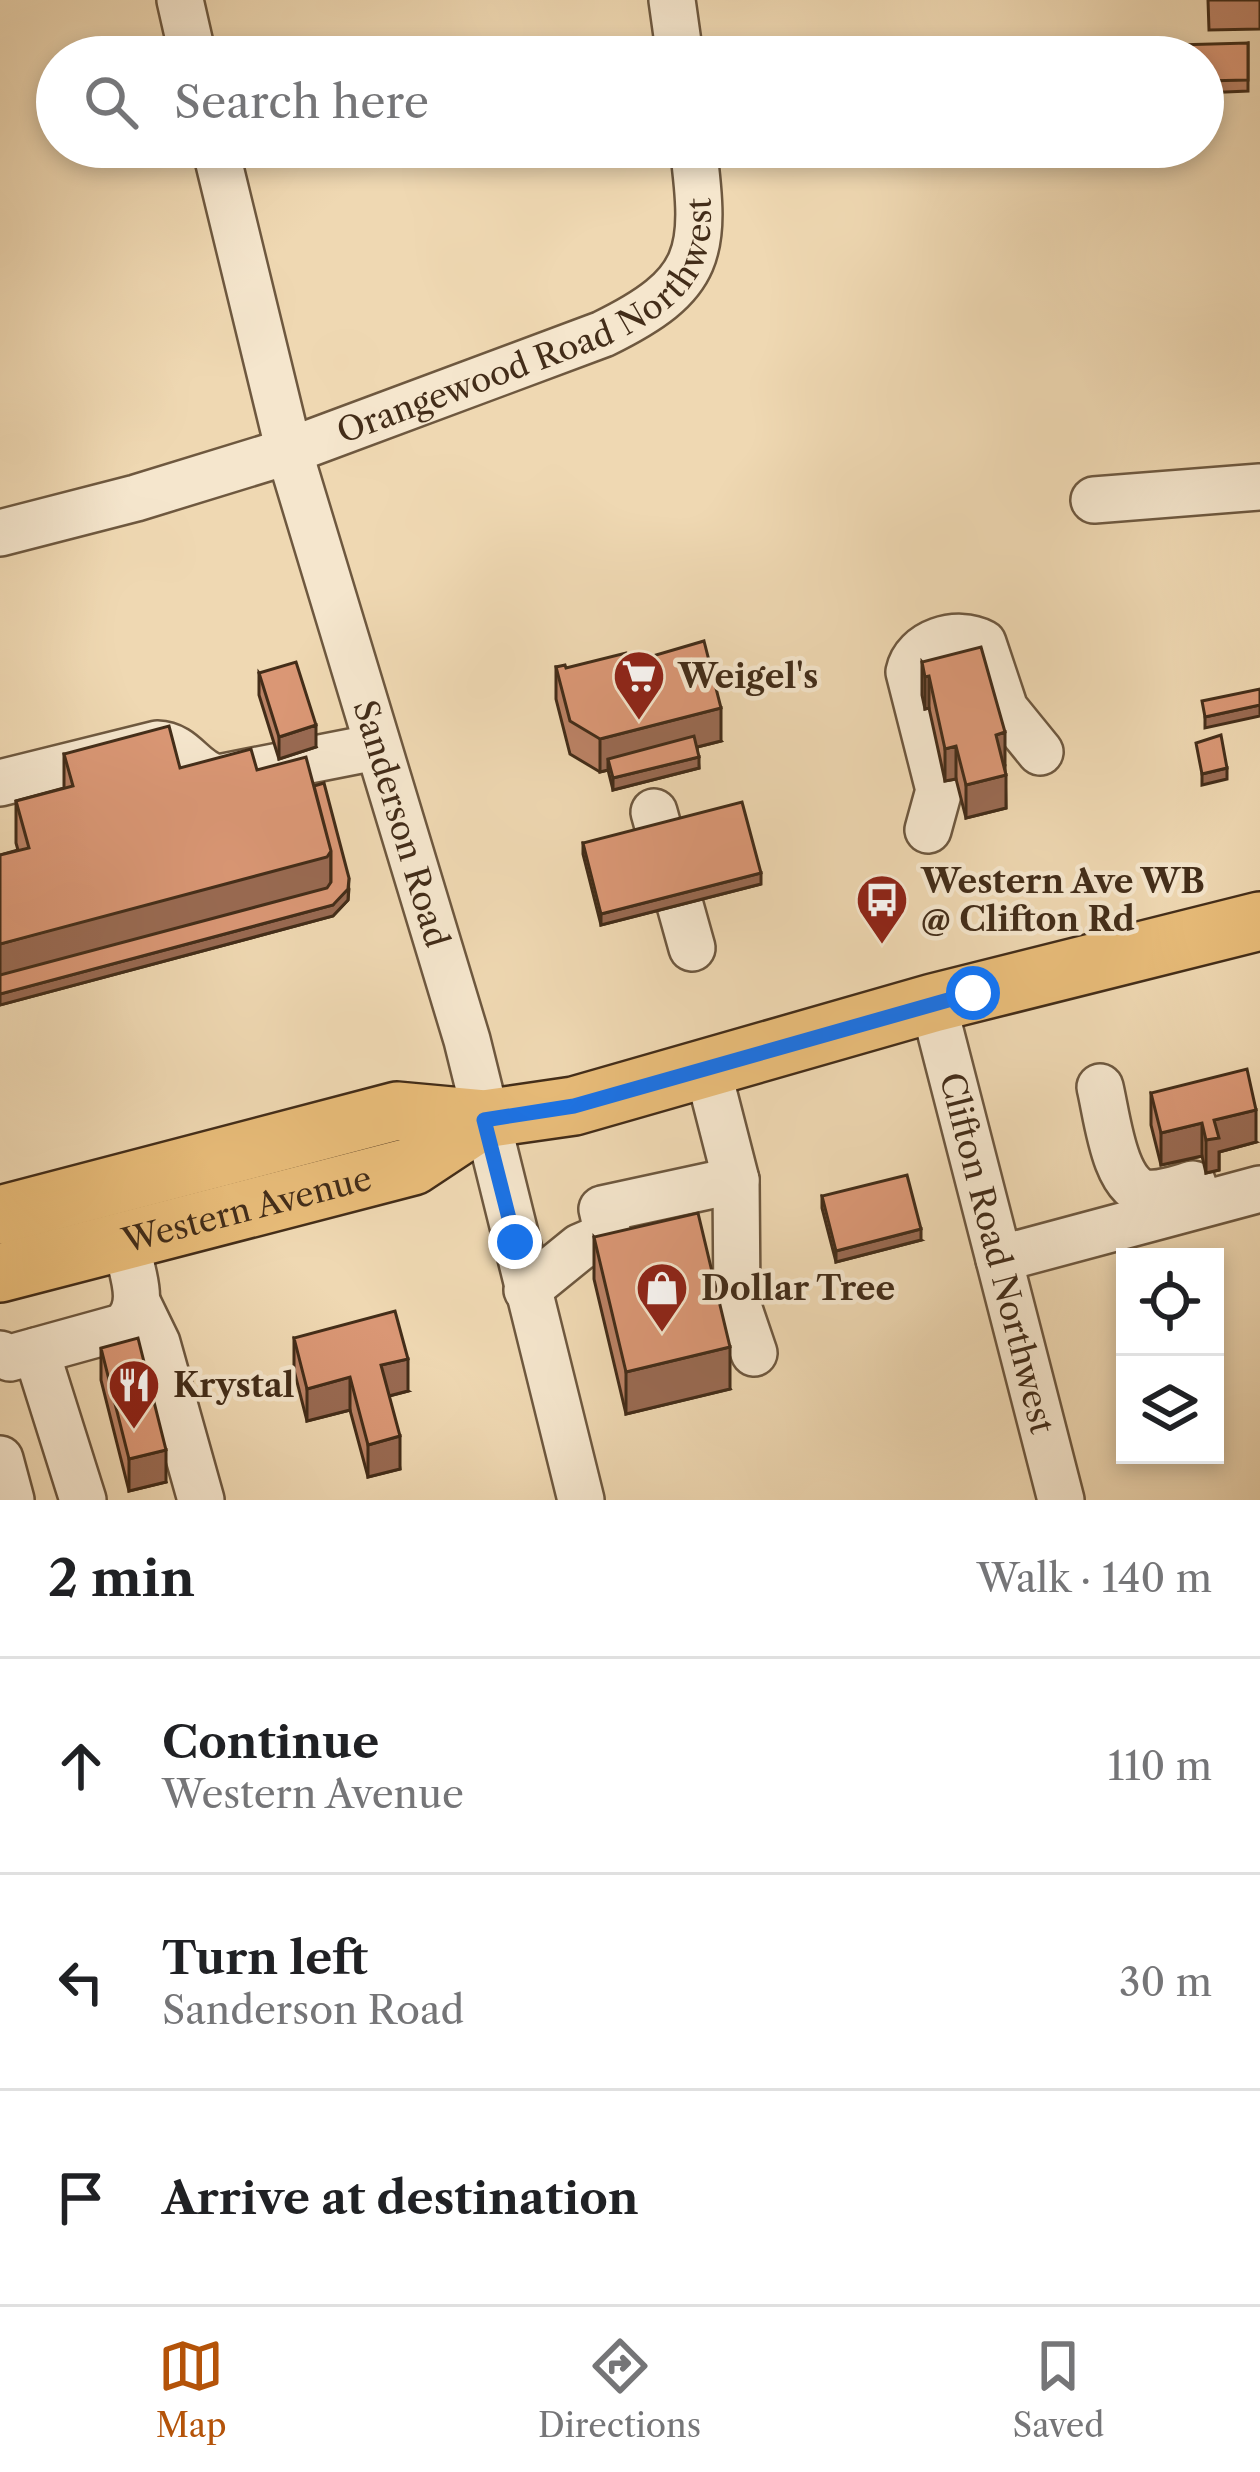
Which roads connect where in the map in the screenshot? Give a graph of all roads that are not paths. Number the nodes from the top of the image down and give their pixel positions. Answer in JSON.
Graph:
{"nodes":[{"id":1,"x":180,"y":0,"type":"edge"},
{"id":2,"x":672,"y":0,"type":"edge"},
{"id":3,"x":189,"y":36,"type":"edge"},
{"id":4,"x":677,"y":36,"type":"edge"},
{"id":5,"x":220,"y":168,"type":"edge"},
{"id":6,"x":695,"y":168,"type":"edge"},
{"id":7,"x":289,"y":451,"type":"junction"},
{"id":8,"x":1260,"y":487,"type":"edge"},
{"id":9,"x":1094,"y":500,"type":"dead end"},
{"id":10,"x":0,"y":532,"type":"edge"},
{"id":11,"x":376,"y":747,"type":"junction"},
{"id":12,"x":1040,"y":752,"type":"dead end"},
{"id":13,"x":0,"y":783,"type":"edge"},
{"id":14,"x":654,"y":812,"type":"dead end"},
{"id":15,"x":928,"y":830,"type":"dead end"},
{"id":16,"x":1260,"y":921,"type":"edge"},
{"id":17,"x":692,"y":948,"type":"dead end"},
{"id":18,"x":934,"y":1003,"type":"junction"},
{"id":19,"x":707,"y":1067,"type":"junction"},
{"id":20,"x":1100,"y":1087,"type":"dead end"},
{"id":21,"x":484,"y":1120,"type":"junction"},
{"id":22,"x":1260,"y":1168,"type":"edge"},
{"id":23,"x":736,"y":1180,"type":"junction"},
{"id":24,"x":1260,"y":1189,"type":"edge"},
{"id":25,"x":2,"y":1215,"type":"edge"},
{"id":26,"x":125,"y":1241,"type":"junction"},
{"id":27,"x":515,"y":1242,"type":"junction"},
{"id":28,"x":580,"y":1247,"type":"junction"},
{"id":29,"x":999,"y":1258,"type":"junction"},
{"id":30,"x":3,"y":1272,"type":"edge"},
{"id":31,"x":527,"y":1290,"type":"junction"},
{"id":32,"x":148,"y":1324,"type":"junction"},
{"id":33,"x":18,"y":1353,"type":"edge"},
{"id":34,"x":754,"y":1353,"type":"dead end"},
{"id":35,"x":0,"y":1459,"type":"edge"},
{"id":36,"x":11,"y":1500,"type":"edge"},
{"id":37,"x":83,"y":1500,"type":"edge"},
{"id":38,"x":181,"y":1500,"type":"edge"},
{"id":39,"x":200,"y":1500,"type":"edge"},
{"id":40,"x":581,"y":1500,"type":"edge"},
{"id":41,"x":1061,"y":1500,"type":"edge"}],
"edges":[{"from":1,"to":3,"type":"street"},
{"from":2,"to":4,"type":"street"},
{"from":5,"to":7,"type":"street","name":"Sanderson Road"},
{"from":6,"to":7,"type":"street","name":"Orangewood Road Northwest"},
{"from":7,"to":10,"type":"street","name":"Orangewood Road Northwest"},
{"from":7,"to":11,"type":"street","name":"Sanderson Road"},
{"from":8,"to":9,"type":"street"},
{"from":11,"to":13,"type":"street"},
{"from":11,"to":21,"type":"street","name":"Sanderson Road"},
{"from":12,"to":15,"type":"street"},
{"from":14,"to":17,"type":"street"},
{"from":16,"to":18,"type":"main road","name":"Western Avenue"},
{"from":18,"to":19,"type":"main road","name":"Western Avenue"},
{"from":18,"to":29,"type":"street","name":"Clifton Road Northwest"},
{"from":19,"to":21,"type":"main road","name":"Western Avenue"},
{"from":19,"to":23,"type":"street"},
{"from":20,"to":22,"type":"street"},
{"from":21,"to":25,"type":"main road","name":"Western Avenue"},
{"from":21,"to":26,"type":"main road","name":"Western Avenue"},
{"from":21,"to":27,"type":"street","name":"Sanderson Road"},
{"from":23,"to":28,"type":"street"},
{"from":23,"to":34,"type":"street"},
{"from":24,"to":29,"type":"street"},
{"from":25,"to":30,"type":"street"},
{"from":26,"to":30,"type":"main road","name":"Western Avenue"},
{"from":26,"to":32,"type":"street"},
{"from":27,"to":28,"type":"street"},
{"from":27,"to":31,"type":"street","name":"Sanderson Road"},
{"from":28,"to":31,"type":"street"},
{"from":29,"to":41,"type":"street","name":"Clifton Road Northwest"},
{"from":31,"to":40,"type":"street","name":"Sanderson Road"},
{"from":32,"to":33,"type":"street"},
{"from":32,"to":38,"type":"street"},
{"from":32,"to":39,"type":"street"},
{"from":33,"to":37,"type":"street"},
{"from":35,"to":36,"type":"street"}]}
